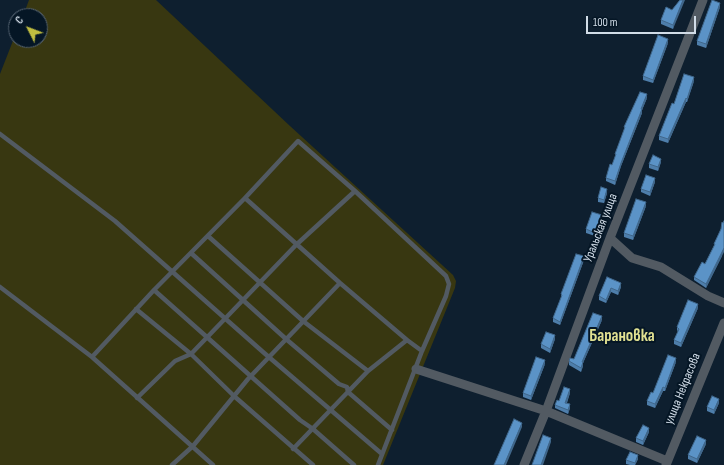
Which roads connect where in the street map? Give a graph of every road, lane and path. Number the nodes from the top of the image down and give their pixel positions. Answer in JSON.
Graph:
{"nodes":[{"id":1,"x":702,"y":0,"type":"edge"},
{"id":2,"x":0,"y":134,"type":"edge"},
{"id":3,"x":355,"y":191,"type":"junction"},
{"id":4,"x":245,"y":198,"type":"junction"},
{"id":5,"x":208,"y":236,"type":"junction"},
{"id":6,"x":610,"y":238,"type":"junction"},
{"id":7,"x":296,"y":245,"type":"junction"},
{"id":8,"x":191,"y":253,"type":"junction"},
{"id":9,"x":173,"y":271,"type":"junction"},
{"id":10,"x":260,"y":283,"type":"junction"},
{"id":11,"x":340,"y":283,"type":"junction"},
{"id":12,"x":0,"y":287,"type":"edge"},
{"id":13,"x":154,"y":290,"type":"junction"},
{"id":14,"x":244,"y":300,"type":"junction"},
{"id":15,"x":724,"y":303,"type":"edge"},
{"id":16,"x":136,"y":309,"type":"junction"},
{"id":17,"x":225,"y":318,"type":"junction"},
{"id":18,"x":303,"y":321,"type":"junction"},
{"id":19,"x":724,"y":323,"type":"edge"},
{"id":20,"x":207,"y":338,"type":"junction"},
{"id":21,"x":286,"y":339,"type":"junction"},
{"id":22,"x":407,"y":340,"type":"junction"},
{"id":23,"x":422,"y":351,"type":"junction"},
{"id":24,"x":191,"y":354,"type":"junction"},
{"id":25,"x":92,"y":356,"type":"junction"},
{"id":26,"x":269,"y":357,"type":"junction"},
{"id":27,"x":416,"y":369,"type":"junction"},
{"id":28,"x":368,"y":371,"type":"junction"},
{"id":29,"x":250,"y":376,"type":"junction"},
{"id":30,"x":348,"y":392,"type":"junction"},
{"id":31,"x":234,"y":396,"type":"junction"},
{"id":32,"x":137,"y":398,"type":"junction"},
{"id":33,"x":331,"y":410,"type":"junction"},
{"id":34,"x":546,"y":411,"type":"junction"},
{"id":35,"x":313,"y":429,"type":"junction"},
{"id":36,"x":392,"y":430,"type":"junction"},
{"id":37,"x":193,"y":446,"type":"junction"},
{"id":38,"x":293,"y":449,"type":"junction"},
{"id":39,"x":382,"y":454,"type":"junction"},
{"id":40,"x":666,"y":463,"type":"edge"},
{"id":41,"x":172,"y":465,"type":"edge"},
{"id":42,"x":213,"y":465,"type":"edge"},
{"id":43,"x":313,"y":465,"type":"edge"},
{"id":44,"x":354,"y":465,"type":"edge"},
{"id":45,"x":378,"y":465,"type":"edge"},
{"id":46,"x":524,"y":465,"type":"edge"}],
"edges":[{"from":1,"to":6,"type":"street","name":"Уральская улица"},
{"from":2,"to":9,"type":"lane"},
{"from":3,"to":4,"type":"lane"},
{"from":3,"to":7,"type":"lane"},
{"from":3,"to":23,"type":"lane"},
{"from":4,"to":5,"type":"lane"},
{"from":4,"to":7,"type":"lane"},
{"from":5,"to":8,"type":"lane"},
{"from":5,"to":10,"type":"lane"},
{"from":6,"to":15,"type":"street"},
{"from":6,"to":34,"type":"street","name":"Уральская улица"},
{"from":7,"to":10,"type":"lane"},
{"from":7,"to":11,"type":"lane"},
{"from":8,"to":9,"type":"lane"},
{"from":8,"to":14,"type":"lane"},
{"from":9,"to":13,"type":"lane"},
{"from":9,"to":17,"type":"lane"},
{"from":10,"to":14,"type":"lane"},
{"from":10,"to":18,"type":"lane"},
{"from":11,"to":18,"type":"lane"},
{"from":11,"to":22,"type":"lane"},
{"from":12,"to":25,"type":"lane"},
{"from":13,"to":16,"type":"lane"},
{"from":13,"to":20,"type":"lane"},
{"from":14,"to":17,"type":"lane"},
{"from":14,"to":21,"type":"lane"},
{"from":16,"to":24,"type":"lane"},
{"from":16,"to":25,"type":"lane"},
{"from":17,"to":20,"type":"lane"},
{"from":17,"to":26,"type":"lane"},
{"from":18,"to":21,"type":"lane"},
{"from":18,"to":28,"type":"lane"},
{"from":19,"to":40,"type":"street","name":"улица Некрасова"},
{"from":20,"to":24,"type":"lane"},
{"from":20,"to":29,"type":"lane"},
{"from":21,"to":26,"type":"lane"},
{"from":21,"to":30,"type":"lane"},
{"from":22,"to":23,"type":"lane"},
{"from":22,"to":28,"type":"lane"},
{"from":23,"to":27,"type":"lane"},
{"from":24,"to":31,"type":"lane"},
{"from":24,"to":32,"type":"lane"},
{"from":25,"to":32,"type":"lane"},
{"from":26,"to":29,"type":"lane"},
{"from":26,"to":33,"type":"lane"},
{"from":27,"to":34,"type":"street"},
{"from":27,"to":36,"type":"lane"},
{"from":28,"to":30,"type":"lane"},
{"from":29,"to":31,"type":"lane"},
{"from":29,"to":35,"type":"lane"},
{"from":30,"to":33,"type":"lane"},
{"from":30,"to":36,"type":"lane"},
{"from":31,"to":37,"type":"lane"},
{"from":31,"to":38,"type":"lane"},
{"from":32,"to":37,"type":"lane"},
{"from":33,"to":35,"type":"lane"},
{"from":33,"to":39,"type":"lane"},
{"from":34,"to":40,"type":"street"},
{"from":34,"to":46,"type":"street","name":"Уральская улица"},
{"from":35,"to":38,"type":"lane"},
{"from":35,"to":44,"type":"lane"},
{"from":36,"to":39,"type":"lane"},
{"from":37,"to":41,"type":"lane"},
{"from":37,"to":42,"type":"lane"},
{"from":38,"to":43,"type":"lane"},
{"from":39,"to":45,"type":"lane"}]}
